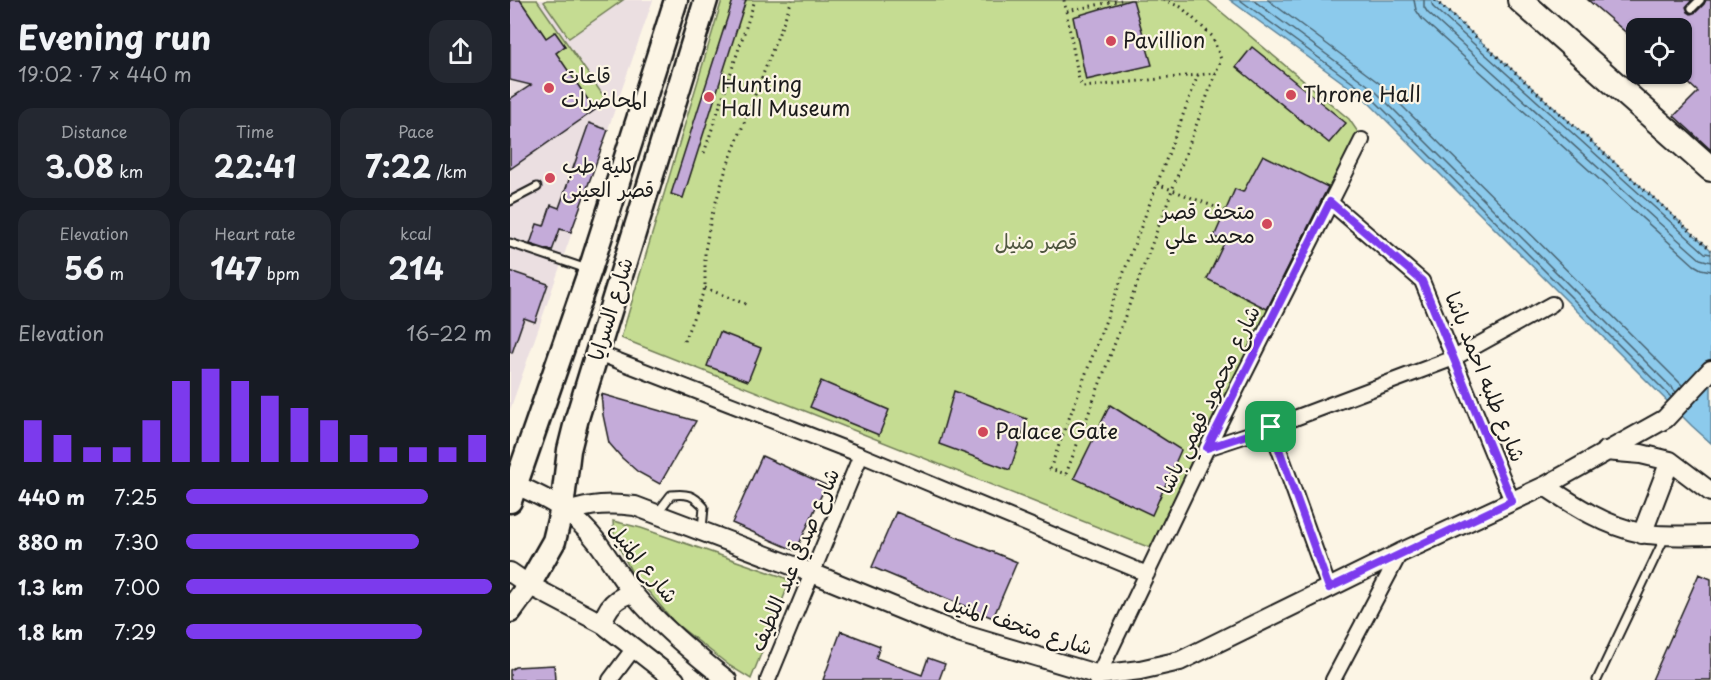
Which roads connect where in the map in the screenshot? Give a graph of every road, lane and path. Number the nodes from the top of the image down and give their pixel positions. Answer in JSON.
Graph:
{"nodes":[{"id":1,"x":676,"y":0,"type":"edge"},
{"id":2,"x":706,"y":0,"type":"edge"},
{"id":3,"x":754,"y":0,"type":"edge"},
{"id":4,"x":792,"y":0,"type":"edge"},
{"id":5,"x":1064,"y":0,"type":"edge"},
{"id":6,"x":1120,"y":0,"type":"edge"},
{"id":7,"x":1163,"y":0,"type":"edge"},
{"id":8,"x":1435,"y":0,"type":"edge"},
{"id":9,"x":1520,"y":0,"type":"edge"},
{"id":10,"x":1700,"y":0,"type":"edge"},
{"id":11,"x":1692,"y":8,"type":"dead end"},
{"id":12,"x":1066,"y":11,"type":"junction"},
{"id":13,"x":1216,"y":74,"type":"junction"},
{"id":14,"x":1198,"y":75,"type":"junction"},
{"id":15,"x":1362,"y":140,"type":"dead end"},
{"id":16,"x":704,"y":153,"type":"dead end"},
{"id":17,"x":1711,"y":169,"type":"edge"},
{"id":18,"x":1157,"y":184,"type":"junction"},
{"id":19,"x":537,"y":187,"type":"dead end"},
{"id":20,"x":1173,"y":190,"type":"junction"},
{"id":21,"x":510,"y":201,"type":"edge"},
{"id":22,"x":1330,"y":202,"type":"junction"},
{"id":23,"x":1225,"y":212,"type":"dead end"},
{"id":24,"x":510,"y":243,"type":"edge"},
{"id":25,"x":1711,"y":250,"type":"edge"},
{"id":26,"x":590,"y":270,"type":"junction"},
{"id":27,"x":705,"y":288,"type":"junction"},
{"id":28,"x":1552,"y":304,"type":"dead end"},
{"id":29,"x":748,"y":305,"type":"dead end"},
{"id":30,"x":684,"y":341,"type":"dead end"},
{"id":31,"x":598,"y":352,"type":"junction"},
{"id":32,"x":1454,"y":358,"type":"junction"},
{"id":33,"x":1711,"y":370,"type":"edge"},
{"id":34,"x":1271,"y":427,"type":"junction"},
{"id":35,"x":1207,"y":448,"type":"junction"},
{"id":36,"x":1605,"y":451,"type":"junction"},
{"id":37,"x":861,"y":455,"type":"junction"},
{"id":38,"x":1670,"y":461,"type":"junction"},
{"id":39,"x":1545,"y":486,"type":"junction"},
{"id":40,"x":1711,"y":492,"type":"edge"},
{"id":41,"x":513,"y":493,"type":"edge"},
{"id":42,"x":1512,"y":501,"type":"junction"},
{"id":43,"x":565,"y":510,"type":"junction"},
{"id":44,"x":656,"y":514,"type":"junction"},
{"id":45,"x":702,"y":531,"type":"junction"},
{"id":46,"x":1642,"y":534,"type":"junction"},
{"id":47,"x":1666,"y":534,"type":"junction"},
{"id":48,"x":1711,"y":535,"type":"edge"},
{"id":49,"x":1400,"y":554,"type":"junction"},
{"id":50,"x":510,"y":572,"type":"edge"},
{"id":51,"x":812,"y":573,"type":"junction"},
{"id":52,"x":1147,"y":574,"type":"junction"},
{"id":53,"x":529,"y":585,"type":"junction"},
{"id":54,"x":1329,"y":588,"type":"junction"},
{"id":55,"x":633,"y":592,"type":"junction"},
{"id":56,"x":510,"y":611,"type":"edge"},
{"id":57,"x":603,"y":624,"type":"junction"},
{"id":58,"x":634,"y":648,"type":"junction"},
{"id":59,"x":1099,"y":678,"type":"edge"},
{"id":60,"x":610,"y":680,"type":"edge"},
{"id":61,"x":675,"y":680,"type":"edge"},
{"id":62,"x":727,"y":680,"type":"edge"},
{"id":63,"x":768,"y":680,"type":"edge"},
{"id":64,"x":1333,"y":680,"type":"edge"},
{"id":65,"x":1596,"y":680,"type":"edge"}],
"edges":[{"from":1,"to":26,"type":"main road","name":"شارع السرايا"},
{"from":2,"to":31,"type":"main road","name":"شارع السرايا"},
{"from":3,"to":16,"type":"path"},
{"from":4,"to":27,"type":"path"},
{"from":5,"to":12,"type":"path"},
{"from":6,"to":12,"type":"path"},
{"from":7,"to":13,"type":"path"},
{"from":8,"to":25,"type":"path"},
{"from":9,"to":17,"type":"highway"},
{"from":10,"to":11,"type":"lane"},
{"from":12,"to":14,"type":"path"},
{"from":13,"to":14,"type":"path"},
{"from":13,"to":20,"type":"path"},
{"from":14,"to":18,"type":"path"},
{"from":15,"to":22,"type":"street","name":"شارع محمود فهمي باشا"},
{"from":18,"to":20,"type":"path"},
{"from":18,"to":20,"type":"path"},
{"from":19,"to":21,"type":"lane"},
{"from":20,"to":23,"type":"path"},
{"from":22,"to":32,"type":"street","name":"شارع طلبه احمد باشا"},
{"from":22,"to":35,"type":"street","name":"شارع محمود فهمي باشا"},
{"from":24,"to":26,"type":"lane"},
{"from":26,"to":41,"type":"main road","name":"شارع السرايا"},
{"from":27,"to":29,"type":"path"},
{"from":27,"to":30,"type":"path"},
{"from":28,"to":32,"type":"street"},
{"from":31,"to":37,"type":"street"},
{"from":31,"to":43,"type":"main road","name":"شارع السرايا"},
{"from":32,"to":34,"type":"street"},
{"from":32,"to":42,"type":"street","name":"شارع طلبه احمد باشا"},
{"from":33,"to":36,"type":"street","name":"شارع متحف المنيل"},
{"from":34,"to":35,"type":"street"},
{"from":34,"to":54,"type":"street"},
{"from":35,"to":52,"type":"street","name":"شارع محمود فهمي باشا"},
{"from":36,"to":38,"type":"street"},
{"from":36,"to":39,"type":"street","name":"شارع متحف المنيل"},
{"from":37,"to":51,"type":"street","name":"شارع صدقي عبد اللطيف"},
{"from":37,"to":52,"type":"street"},
{"from":38,"to":40,"type":"street"},
{"from":38,"to":46,"type":"street"},
{"from":39,"to":42,"type":"street","name":"شارع متحف المنيل"},
{"from":39,"to":46,"type":"street"},
{"from":41,"to":43,"type":"street","name":"شارع المنيل"},
{"from":42,"to":49,"type":"street","name":"شارع متحف المنيل"},
{"from":43,"to":44,"type":"street","name":"شارع متحف المنيل"},
{"from":43,"to":53,"type":"main road","name":"شارع السرايا"},
{"from":43,"to":55,"type":"street","name":"شارع المنيل"},
{"from":44,"to":45,"type":"street","name":"شارع متحف المنيل"},
{"from":44,"to":45,"type":"lane"},
{"from":45,"to":51,"type":"street","name":"شارع متحف المنيل"},
{"from":46,"to":47,"type":"street"},
{"from":47,"to":48,"type":"street"},
{"from":47,"to":65,"type":"lane"},
{"from":49,"to":54,"type":"street","name":"شارع متحف المنيل"},
{"from":49,"to":64,"type":"street"},
{"from":50,"to":53,"type":"street"},
{"from":51,"to":59,"type":"street","name":"شارع متحف المنيل"},
{"from":51,"to":63,"type":"street","name":"شارع صدقي عبد اللطيف"},
{"from":52,"to":59,"type":"street","name":"شارع محمود فهمي باشا"},
{"from":53,"to":56,"type":"main road","name":"شارع السرايا"},
{"from":53,"to":57,"type":"street"},
{"from":54,"to":59,"type":"street","name":"شارع متحف المنيل"},
{"from":55,"to":57,"type":"street"},
{"from":55,"to":62,"type":"street","name":"شارع المنيل"},
{"from":57,"to":58,"type":"street"},
{"from":58,"to":60,"type":"street"},
{"from":58,"to":61,"type":"street"}]}
